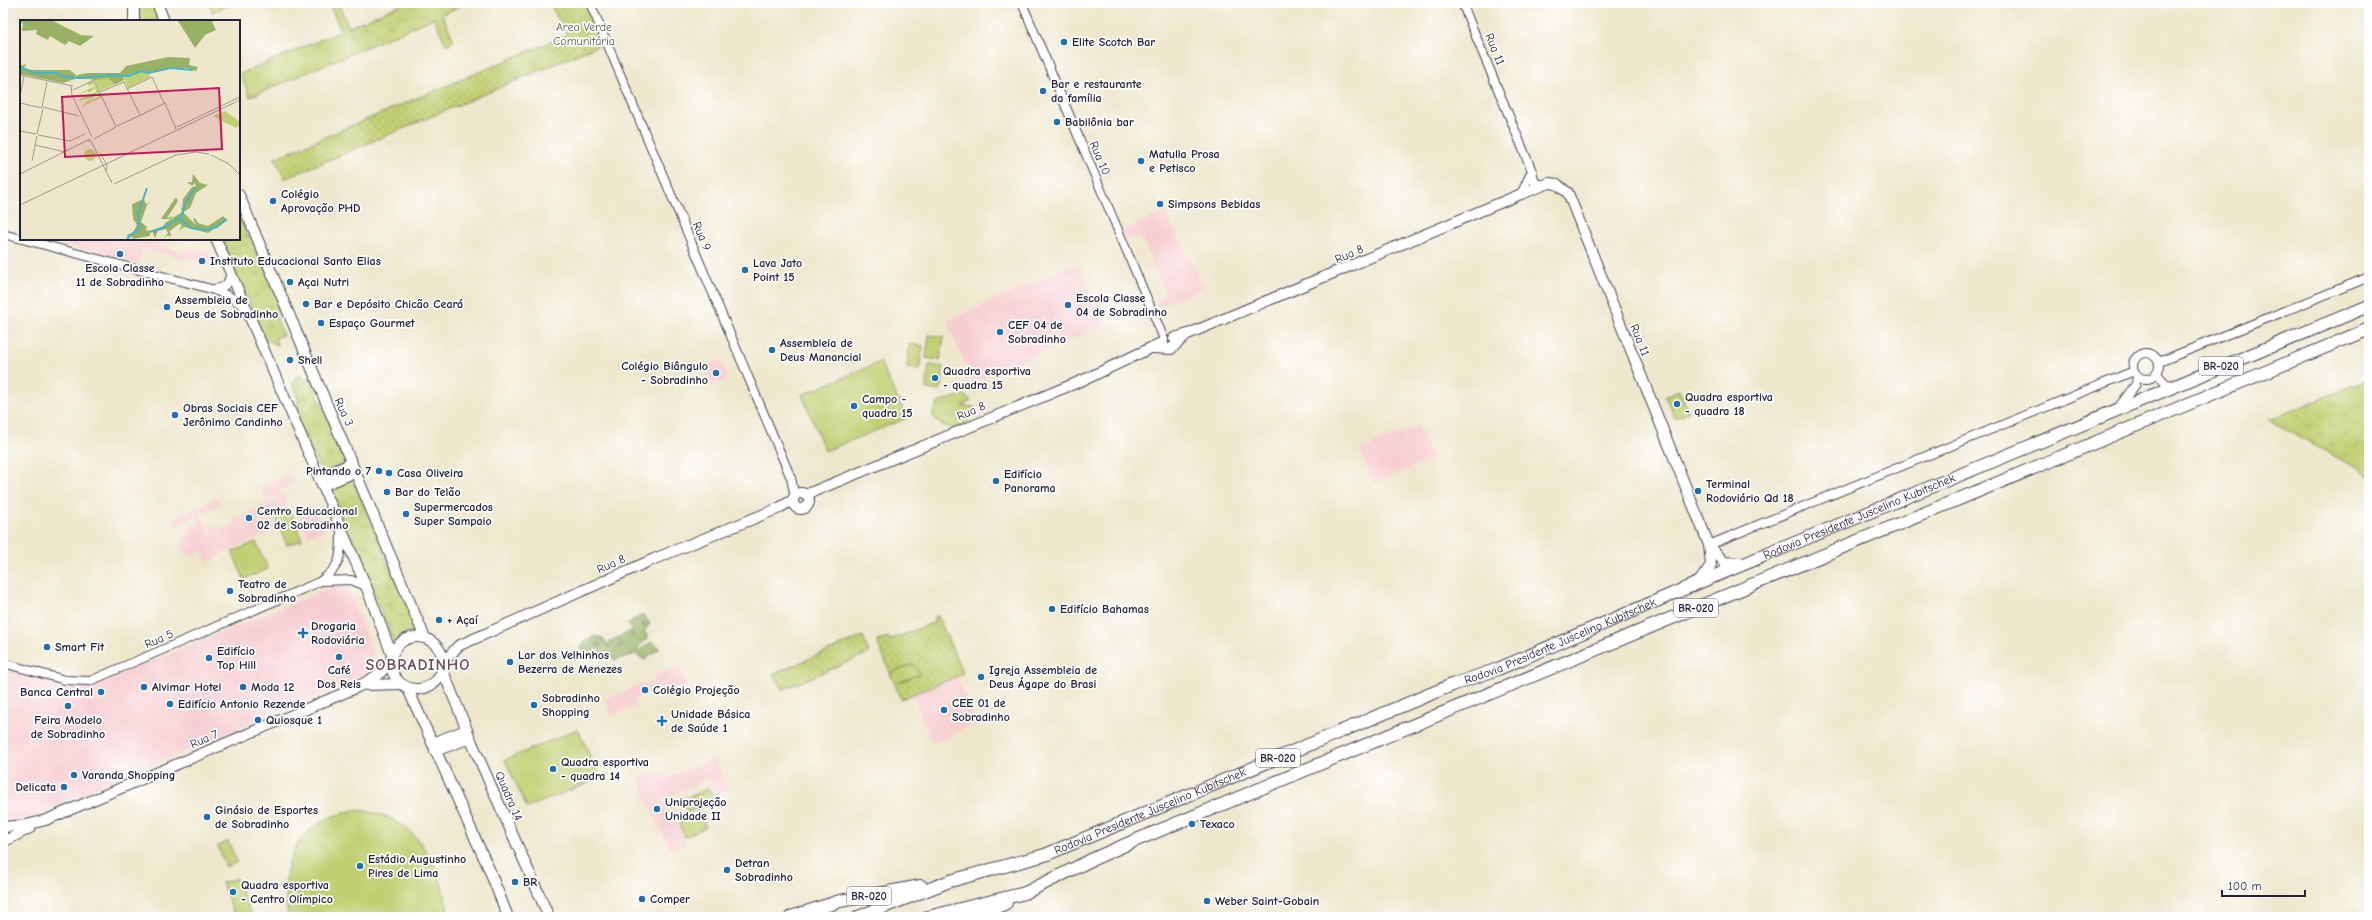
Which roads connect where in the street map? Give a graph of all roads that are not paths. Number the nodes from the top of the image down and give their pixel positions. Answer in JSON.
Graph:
{"nodes":[{"id":1,"x":134,"y":3,"type":"edge"},
{"id":2,"x":157,"y":3,"type":"edge"},
{"id":3,"x":590,"y":3,"type":"edge"},
{"id":4,"x":1022,"y":3,"type":"edge"},
{"id":5,"x":1462,"y":3,"type":"edge"},
{"id":6,"x":134,"y":20,"type":"edge"},
{"id":7,"x":164,"y":20,"type":"edge"},
{"id":8,"x":1532,"y":171,"type":"junction"},
{"id":9,"x":1544,"y":185,"type":"junction"},
{"id":10,"x":1521,"y":194,"type":"junction"},
{"id":11,"x":240,"y":199,"type":"edge"},
{"id":12,"x":3,"y":234,"type":"edge"},
{"id":13,"x":20,"y":238,"type":"edge"},
{"id":14,"x":26,"y":240,"type":"edge"},
{"id":15,"x":216,"y":240,"type":"edge"},
{"id":16,"x":231,"y":272,"type":"junction"},
{"id":17,"x":2369,"y":277,"type":"edge"},
{"id":18,"x":211,"y":289,"type":"junction"},
{"id":19,"x":2369,"y":306,"type":"edge"},
{"id":20,"x":246,"y":308,"type":"junction"},
{"id":21,"x":2369,"y":329,"type":"edge"},
{"id":22,"x":1169,"y":341,"type":"junction"},
{"id":23,"x":2159,"y":362,"type":"junction"},
{"id":24,"x":2135,"y":373,"type":"junction"},
{"id":25,"x":2156,"y":374,"type":"junction"},
{"id":26,"x":2175,"y":385,"type":"junction"},
{"id":27,"x":2116,"y":409,"type":"junction"},
{"id":28,"x":354,"y":467,"type":"junction"},
{"id":29,"x":321,"y":482,"type":"junction"},
{"id":30,"x":800,"y":499,"type":"junction"},
{"id":31,"x":342,"y":533,"type":"junction"},
{"id":32,"x":1709,"y":545,"type":"junction"},
{"id":33,"x":1747,"y":563,"type":"junction"},
{"id":34,"x":319,"y":582,"type":"junction"},
{"id":35,"x":1698,"y":583,"type":"junction"},
{"id":36,"x":366,"y":586,"type":"junction"},
{"id":37,"x":430,"y":641,"type":"junction"},
{"id":38,"x":458,"y":646,"type":"junction"},
{"id":39,"x":391,"y":659,"type":"junction"},
{"id":40,"x":3,"y":663,"type":"edge"},
{"id":41,"x":443,"y":666,"type":"junction"},
{"id":42,"x":1498,"y":668,"type":"junction"},
{"id":43,"x":1452,"y":685,"type":"junction"},
{"id":44,"x":404,"y":686,"type":"junction"},
{"id":45,"x":358,"y":687,"type":"junction"},
{"id":46,"x":1495,"y":691,"type":"junction"},
{"id":47,"x":1459,"y":706,"type":"junction"},
{"id":48,"x":468,"y":734,"type":"junction"},
{"id":49,"x":434,"y":747,"type":"junction"},
{"id":50,"x":46,"y":820,"type":"junction"},
{"id":51,"x":3,"y":827,"type":"edge"},
{"id":52,"x":3,"y":841,"type":"edge"},
{"id":53,"x":950,"y":880,"type":"junction"},
{"id":54,"x":1025,"y":894,"type":"junction"},
{"id":55,"x":508,"y":917,"type":"edge"},
{"id":56,"x":549,"y":917,"type":"edge"},
{"id":57,"x":791,"y":917,"type":"edge"},
{"id":58,"x":858,"y":917,"type":"edge"},
{"id":59,"x":928,"y":917,"type":"edge"},
{"id":60,"x":979,"y":917,"type":"edge"}],
"edges":[{"from":1,"to":6,"type":"main road"},
{"from":2,"to":7,"type":"main road"},
{"from":3,"to":30,"type":"street","name":"Rua 9"},
{"from":4,"to":22,"type":"street","name":"Rua 10"},
{"from":5,"to":8,"type":"street","name":"Rua 11"},
{"from":8,"to":9,"type":"street","name":"Rua 11"},
{"from":8,"to":10,"type":"street"},
{"from":9,"to":10,"type":"main road"},
{"from":9,"to":32,"type":"main road","name":"Rua 11"},
{"from":10,"to":22,"type":"main road","name":"Rua 8"},
{"from":11,"to":28,"type":"main road","name":"Rua 3"},
{"from":12,"to":13,"type":"street"},
{"from":14,"to":18,"type":"street"},
{"from":15,"to":16,"type":"main road"},
{"from":16,"to":18,"type":"street"},
{"from":16,"to":20,"type":"main road"},
{"from":17,"to":23,"type":"street"},
{"from":18,"to":20,"type":"street"},
{"from":19,"to":26,"type":"highway","name":"Rodovia Presidente Juscelino Kubitschek","number":"BR-020"},
{"from":20,"to":29,"type":"main road"},
{"from":21,"to":46,"type":"highway","name":"Rodovia Presidente Juscelino Kubitschek","number":"BR-020"},
{"from":22,"to":30,"type":"main road","name":"Rua 8"},
{"from":23,"to":24,"type":"street"},
{"from":23,"to":25,"type":"street"},
{"from":24,"to":25,"type":"street"},
{"from":24,"to":27,"type":"street"},
{"from":24,"to":32,"type":"street"},
{"from":25,"to":26,"type":"street"},
{"from":26,"to":27,"type":"highway","name":"Rodovia Presidente Juscelino Kubitschek","number":"BR-020"},
{"from":27,"to":33,"type":"highway","name":"Rodovia Presidente Juscelino Kubitschek","number":"BR-020"},
{"from":28,"to":29,"type":"main road"},
{"from":28,"to":37,"type":"main road","name":"Rua 3"},
{"from":29,"to":31,"type":"main road"},
{"from":30,"to":38,"type":"main road","name":"Rua 8"},
{"from":31,"to":34,"type":"street"},
{"from":31,"to":36,"type":"main road"},
{"from":32,"to":33,"type":"main road","name":"Rua 11"},
{"from":32,"to":35,"type":"main road","name":"Rua 11"},
{"from":33,"to":35,"type":"highway","name":"Rodovia Presidente Juscelino Kubitschek","number":"BR-020"},
{"from":34,"to":36,"type":"street"},
{"from":34,"to":40,"type":"street","name":"Rua 5"},
{"from":35,"to":42,"type":"highway","name":"Rodovia Presidente Juscelino Kubitschek","number":"BR-020"},
{"from":36,"to":39,"type":"main road"},
{"from":37,"to":38,"type":"main road"},
{"from":37,"to":39,"type":"main road"},
{"from":37,"to":41,"type":"main road"},
{"from":38,"to":41,"type":"main road","name":"Rua 8"},
{"from":39,"to":44,"type":"main road"},
{"from":39,"to":45,"type":"main road","name":"Rua 7"},
{"from":41,"to":44,"type":"main road"},
{"from":41,"to":48,"type":"main road","name":"Quadra 14"},
{"from":42,"to":43,"type":"highway","name":"Rodovia Presidente Juscelino Kubitschek","number":"BR-020"},
{"from":42,"to":46,"type":"highway"},
{"from":43,"to":47,"type":"highway"},
{"from":43,"to":53,"type":"highway","name":"Rodovia Presidente Juscelino Kubitschek","number":"BR-020"},
{"from":44,"to":45,"type":"main road"},
{"from":44,"to":49,"type":"main road"},
{"from":45,"to":50,"type":"main road","name":"Rua 7"},
{"from":46,"to":47,"type":"highway","name":"Rodovia Presidente Juscelino Kubitschek","number":"BR-020"},
{"from":47,"to":54,"type":"highway","name":"Rodovia Presidente Juscelino Kubitschek","number":"BR-020"},
{"from":48,"to":49,"type":"main road"},
{"from":48,"to":56,"type":"main road","name":"Quadra 14"},
{"from":49,"to":55,"type":"main road"},
{"from":50,"to":51,"type":"main road","name":"Rua 7"},
{"from":50,"to":52,"type":"main road","name":"Rua 7"},
{"from":51,"to":52,"type":"street"},
{"from":53,"to":57,"type":"highway","number":"BR-020"},
{"from":53,"to":58,"type":"highway","name":"Rodovia Presidente Juscelino Kubitschek","number":"BR-020"},
{"from":54,"to":59,"type":"highway","name":"Rodovia Presidente Juscelino Kubitschek","number":"BR-020"},
{"from":54,"to":60,"type":"highway","number":"BR-020"}]}
